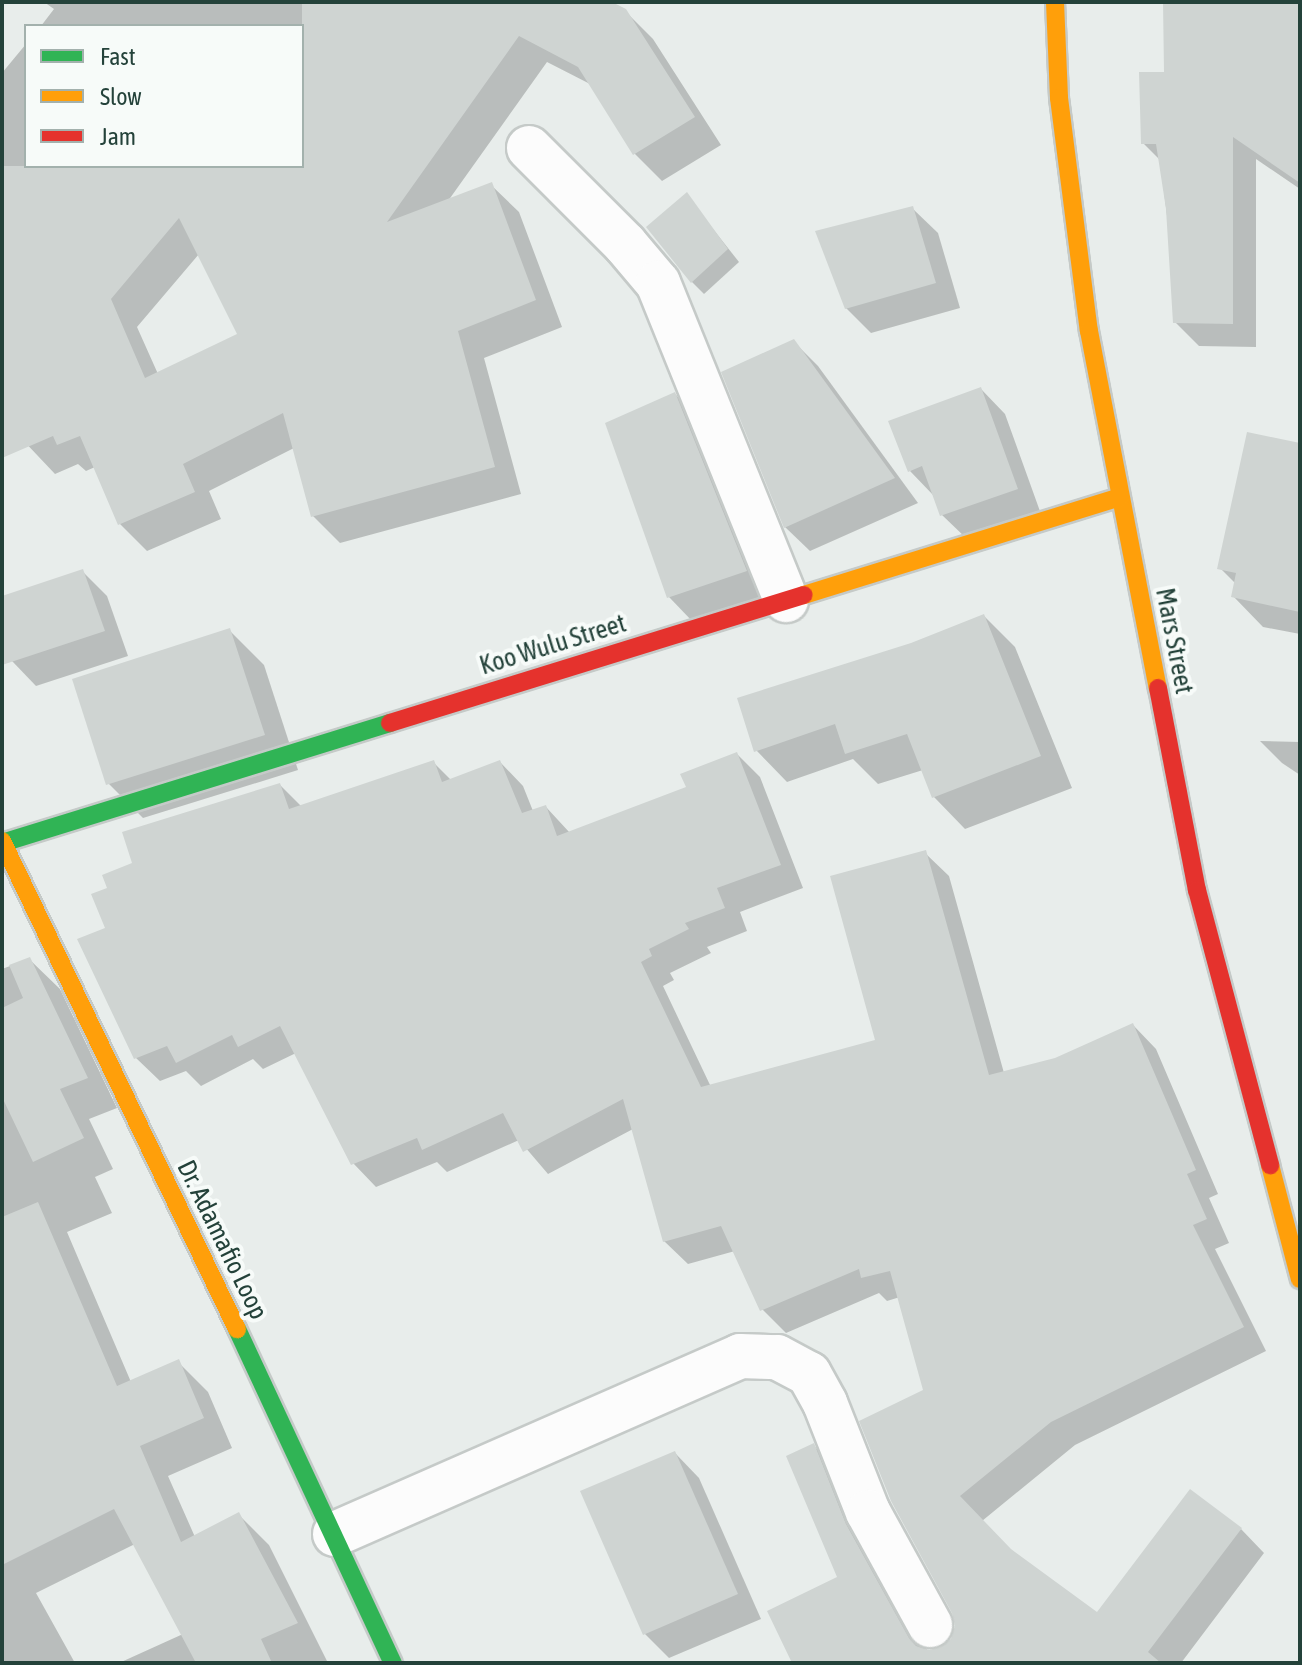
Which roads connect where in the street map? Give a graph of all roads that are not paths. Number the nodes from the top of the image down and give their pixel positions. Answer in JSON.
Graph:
{"nodes":[{"id":1,"x":1055,"y":2,"type":"edge"},
{"id":2,"x":529,"y":148,"type":"dead end"},
{"id":3,"x":1120,"y":497,"type":"junction"},
{"id":4,"x":786,"y":600,"type":"junction"},
{"id":5,"x":2,"y":843,"type":"edge"},
{"id":6,"x":1300,"y":1279,"type":"edge"},
{"id":7,"x":335,"y":1534,"type":"junction"},
{"id":8,"x":930,"y":1625,"type":"dead end"},
{"id":9,"x":393,"y":1663,"type":"edge"}],
"edges":[{"from":1,"to":3,"type":"street","name":"Mars Street"},
{"from":2,"to":4,"type":"street"},
{"from":3,"to":4,"type":"street","name":"Koo Wulu Street"},
{"from":3,"to":6,"type":"street","name":"Mars Street"},
{"from":4,"to":5,"type":"street","name":"Koo Wulu Street"},
{"from":5,"to":7,"type":"street","name":"Dr. Adamafio Loop"},
{"from":7,"to":8,"type":"street"},
{"from":7,"to":9,"type":"street","name":"Dr. Adamafio Loop"}]}
